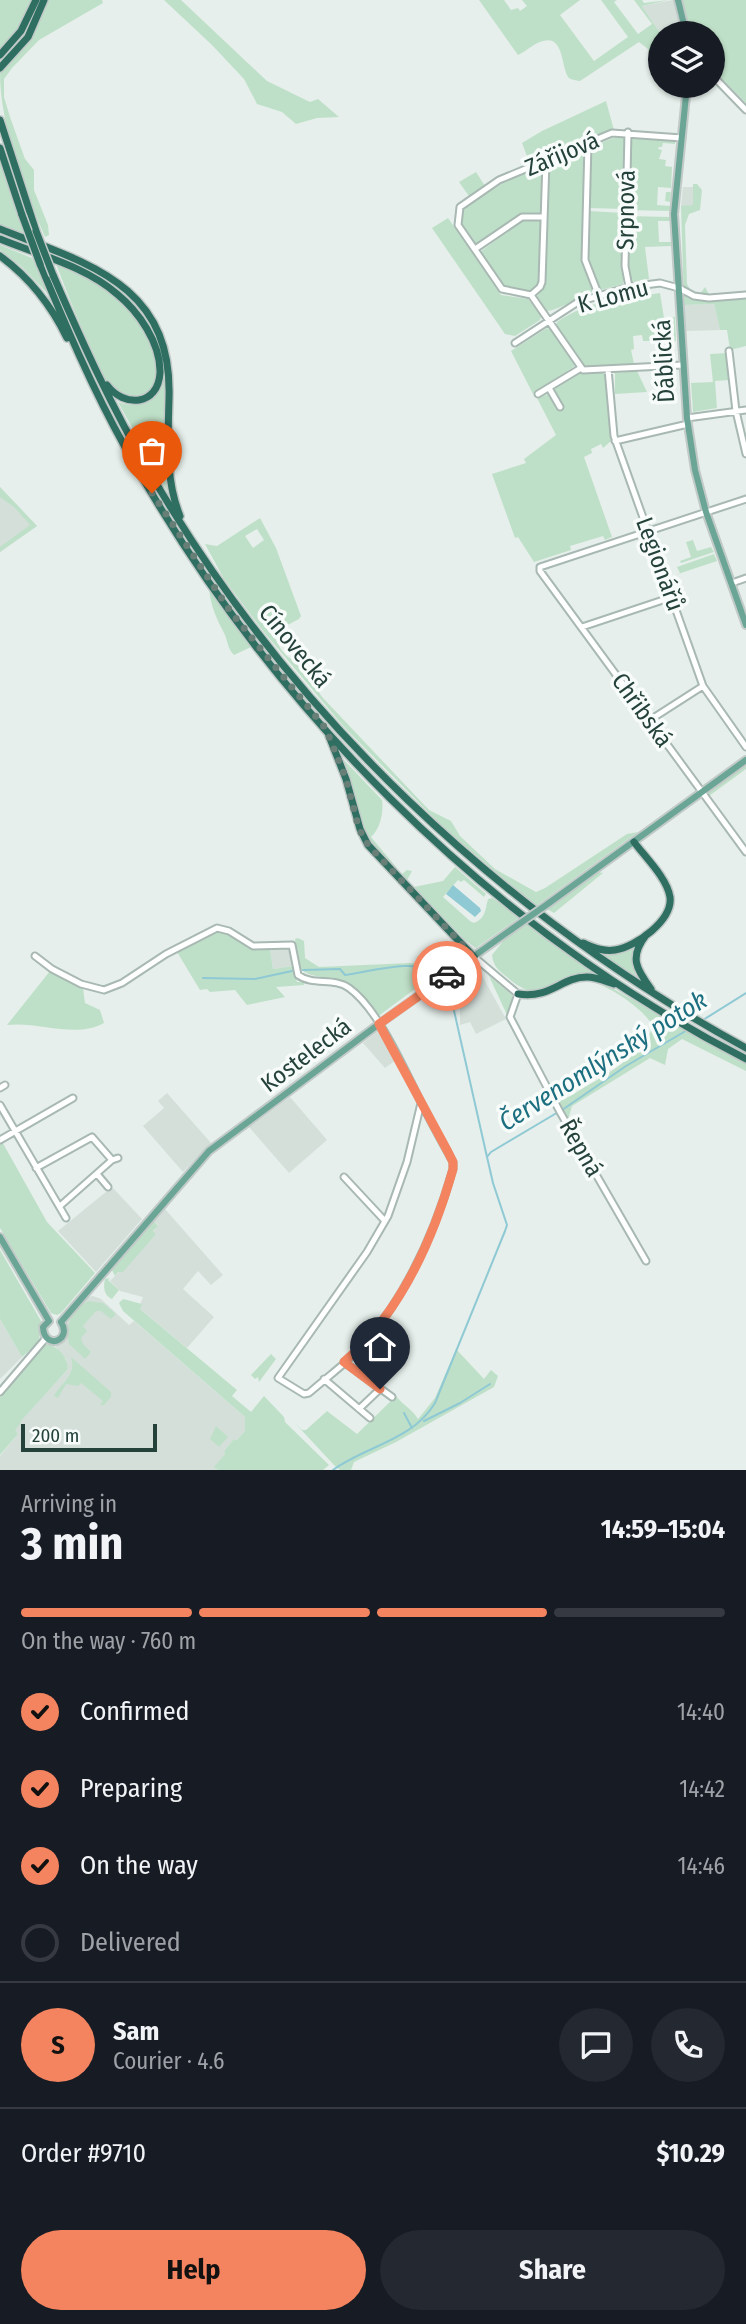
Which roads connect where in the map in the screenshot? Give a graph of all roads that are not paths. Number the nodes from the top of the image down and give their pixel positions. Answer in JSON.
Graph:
{"nodes":[{"id":1,"x":36,"y":0,"type":"edge"},
{"id":2,"x":44,"y":0,"type":"edge"},
{"id":3,"x":678,"y":0,"type":"edge"},
{"id":4,"x":683,"y":21,"type":"edge"},
{"id":5,"x":0,"y":55,"type":"edge"},
{"id":6,"x":0,"y":68,"type":"edge"},
{"id":7,"x":725,"y":88,"type":"edge"},
{"id":8,"x":686,"y":98,"type":"edge"},
{"id":9,"x":746,"y":110,"type":"edge"},
{"id":10,"x":0,"y":120,"type":"edge"},
{"id":11,"x":628,"y":132,"type":"junction"},
{"id":12,"x":682,"y":138,"type":"junction"},
{"id":13,"x":588,"y":143,"type":"junction"},
{"id":14,"x":0,"y":148,"type":"edge"},
{"id":15,"x":546,"y":161,"type":"junction"},
{"id":16,"x":544,"y":216,"type":"junction"},
{"id":17,"x":0,"y":229,"type":"edge"},
{"id":18,"x":0,"y":239,"type":"edge"},
{"id":19,"x":475,"y":249,"type":"junction"},
{"id":20,"x":0,"y":256,"type":"edge"},
{"id":21,"x":629,"y":287,"type":"junction"},
{"id":22,"x":680,"y":288,"type":"junction"},
{"id":23,"x":531,"y":295,"type":"junction"},
{"id":24,"x":746,"y":295,"type":"edge"},
{"id":25,"x":599,"y":296,"type":"junction"},
{"id":26,"x":549,"y":320,"type":"junction"},
{"id":27,"x":515,"y":343,"type":"dead end"},
{"id":28,"x":729,"y":351,"type":"dead end"},
{"id":29,"x":683,"y":365,"type":"junction"},
{"id":30,"x":94,"y":367,"type":"junction"},
{"id":31,"x":582,"y":369,"type":"junction"},
{"id":32,"x":608,"y":369,"type":"junction"},
{"id":33,"x":549,"y":388,"type":"junction"},
{"id":34,"x":538,"y":394,"type":"dead end"},
{"id":35,"x":560,"y":407,"type":"dead end"},
{"id":36,"x":105,"y":409,"type":"junction"},
{"id":37,"x":746,"y":410,"type":"edge"},
{"id":38,"x":736,"y":411,"type":"junction"},
{"id":39,"x":688,"y":421,"type":"junction"},
{"id":40,"x":615,"y":441,"type":"junction"},
{"id":41,"x":746,"y":454,"type":"edge"},
{"id":42,"x":746,"y":499,"type":"edge"},
{"id":43,"x":706,"y":512,"type":"junction"},
{"id":44,"x":648,"y":531,"type":"junction"},
{"id":45,"x":187,"y":533,"type":"junction"},
{"id":46,"x":746,"y":578,"type":"edge"},
{"id":47,"x":732,"y":583,"type":"junction"},
{"id":48,"x":671,"y":597,"type":"junction"},
{"id":49,"x":743,"y":608,"type":"edge"},
{"id":50,"x":746,"y":625,"type":"edge"},
{"id":51,"x":582,"y":627,"type":"junction"},
{"id":52,"x":703,"y":686,"type":"junction"},
{"id":53,"x":650,"y":720,"type":"junction"},
{"id":54,"x":326,"y":729,"type":"junction"},
{"id":55,"x":746,"y":747,"type":"edge"},
{"id":56,"x":746,"y":761,"type":"edge"},
{"id":57,"x":702,"y":792,"type":"junction"},
{"id":58,"x":634,"y":842,"type":"junction"},
{"id":59,"x":746,"y":852,"type":"edge"},
{"id":60,"x":652,"y":930,"type":"junction"},
{"id":61,"x":575,"y":940,"type":"junction"},
{"id":62,"x":35,"y":956,"type":"dead end"},
{"id":63,"x":474,"y":957,"type":"junction"},
{"id":64,"x":627,"y":989,"type":"junction"},
{"id":65,"x":518,"y":994,"type":"junction"},
{"id":66,"x":656,"y":995,"type":"junction"},
{"id":67,"x":379,"y":1024,"type":"junction"},
{"id":68,"x":746,"y":1048,"type":"edge"},
{"id":69,"x":746,"y":1059,"type":"edge"},
{"id":70,"x":72,"y":1098,"type":"dead end"},
{"id":71,"x":421,"y":1103,"type":"junction"},
{"id":72,"x":0,"y":1105,"type":"edge"},
{"id":73,"x":15,"y":1131,"type":"junction"},
{"id":74,"x":0,"y":1140,"type":"edge"},
{"id":75,"x":36,"y":1168,"type":"junction"},
{"id":76,"x":97,"y":1174,"type":"junction"},
{"id":77,"x":344,"y":1177,"type":"dead end"},
{"id":78,"x":107,"y":1187,"type":"dead end"},
{"id":79,"x":60,"y":1206,"type":"junction"},
{"id":80,"x":66,"y":1218,"type":"dead end"},
{"id":81,"x":385,"y":1222,"type":"junction"},
{"id":82,"x":0,"y":1237,"type":"edge"},
{"id":83,"x":646,"y":1261,"type":"dead end"},
{"id":84,"x":49,"y":1321,"type":"junction"},
{"id":85,"x":61,"y":1322,"type":"junction"},
{"id":86,"x":46,"y":1338,"type":"junction"},
{"id":87,"x":344,"y":1362,"type":"junction"},
{"id":88,"x":324,"y":1379,"type":"junction"},
{"id":89,"x":380,"y":1389,"type":"junction"},
{"id":90,"x":0,"y":1392,"type":"edge"},
{"id":91,"x":392,"y":1397,"type":"dead end"},
{"id":92,"x":359,"y":1409,"type":"junction"},
{"id":93,"x":370,"y":1418,"type":"dead end"}],
"edges":[{"from":1,"to":5,"type":"highway"},
{"from":2,"to":6,"type":"highway"},
{"from":3,"to":4,"type":"main road"},
{"from":7,"to":9,"type":"street"},
{"from":8,"to":12,"type":"main road","name":"Ďáblická"},
{"from":10,"to":30,"type":"highway","name":"Cínovecká","bridge":true},
{"from":11,"to":12,"type":"street","name":"Zářijová"},
{"from":11,"to":13,"type":"street","name":"Zářijová"},
{"from":11,"to":21,"type":"street","name":"Srpnová"},
{"from":12,"to":22,"type":"main road","name":"Ďáblická"},
{"from":13,"to":15,"type":"street","name":"Zářijová"},
{"from":13,"to":25,"type":"street"},
{"from":14,"to":36,"type":"highway","name":"Cínovecká","bridge":true},
{"from":15,"to":16,"type":"street"},
{"from":15,"to":19,"type":"street","name":"Zářijová"},
{"from":16,"to":19,"type":"street"},
{"from":16,"to":23,"type":"street"},
{"from":17,"to":45,"type":"highway"},
{"from":18,"to":30,"type":"highway"},
{"from":19,"to":23,"type":"street"},
{"from":20,"to":36,"type":"highway"},
{"from":21,"to":22,"type":"street","name":"K Lomu"},
{"from":21,"to":25,"type":"street","name":"K Lomu"},
{"from":22,"to":24,"type":"street","name":"K Lomu"},
{"from":22,"to":29,"type":"main road","name":"Ďáblická"},
{"from":23,"to":26,"type":"street"},
{"from":25,"to":26,"type":"street","name":"K Lomu"},
{"from":26,"to":27,"type":"street","name":"K Lomu"},
{"from":26,"to":31,"type":"street"},
{"from":28,"to":38,"type":"street"},
{"from":29,"to":32,"type":"street"},
{"from":29,"to":39,"type":"main road","name":"Ďáblická"},
{"from":30,"to":45,"type":"highway","name":"Cínovecká"},
{"from":31,"to":32,"type":"street"},
{"from":31,"to":33,"type":"street"},
{"from":32,"to":40,"type":"street","name":"Legionářů"},
{"from":33,"to":34,"type":"street"},
{"from":33,"to":35,"type":"street"},
{"from":36,"to":54,"type":"highway","name":"Cínovecká"},
{"from":37,"to":38,"type":"street"},
{"from":38,"to":39,"type":"street"},
{"from":38,"to":41,"type":"street"},
{"from":39,"to":40,"type":"street"},
{"from":39,"to":43,"type":"main road","name":"Ďáblická"},
{"from":40,"to":44,"type":"street","name":"Legionářů"},
{"from":42,"to":43,"type":"street"},
{"from":43,"to":44,"type":"street"},
{"from":43,"to":47,"type":"main road","name":"Ďáblická"},
{"from":44,"to":48,"type":"street","name":"Legionářů"},
{"from":44,"to":51,"type":"street","name":"Chřibská"},
{"from":45,"to":61,"type":"highway","name":"Cínovecká"},
{"from":46,"to":47,"type":"street"},
{"from":47,"to":49,"type":"main road","name":"Ďáblická"},
{"from":48,"to":51,"type":"street"},
{"from":48,"to":52,"type":"street","name":"Legionářů"},
{"from":49,"to":50,"type":"main road","name":"Ďáblická"},
{"from":51,"to":53,"type":"street","name":"Chřibská"},
{"from":52,"to":53,"type":"street"},
{"from":52,"to":55,"type":"street","name":"Legionářů"},
{"from":53,"to":57,"type":"street","name":"Chřibská"},
{"from":54,"to":63,"type":"highway"},
{"from":54,"to":64,"type":"highway","name":"Cínovecká"},
{"from":56,"to":57,"type":"main road","name":"Kostelecká"},
{"from":57,"to":58,"type":"main road","name":"Kostelecká"},
{"from":57,"to":59,"type":"street","name":"Chřibská"},
{"from":58,"to":60,"type":"highway"},
{"from":58,"to":63,"type":"main road","name":"Kostelecká","bridge":true},
{"from":60,"to":61,"type":"highway"},
{"from":60,"to":66,"type":"highway"},
{"from":61,"to":66,"type":"highway","name":"Cínovecká"},
{"from":62,"to":67,"type":"street"},
{"from":63,"to":65,"type":"street"},
{"from":63,"to":67,"type":"main road","name":"Kostelecká"},
{"from":64,"to":65,"type":"highway"},
{"from":64,"to":69,"type":"highway","name":"Cínovecká"},
{"from":65,"to":83,"type":"street","name":"Řepná"},
{"from":66,"to":68,"type":"highway","name":"Cínovecká"},
{"from":67,"to":71,"type":"street"},
{"from":67,"to":85,"type":"main road","name":"Kostelecká"},
{"from":70,"to":73,"type":"street"},
{"from":71,"to":81,"type":"street"},
{"from":71,"to":87,"type":"street"},
{"from":72,"to":73,"type":"street"},
{"from":73,"to":74,"type":"street"},
{"from":73,"to":75,"type":"street"},
{"from":75,"to":76,"type":"street"},
{"from":75,"to":79,"type":"street"},
{"from":76,"to":78,"type":"street"},
{"from":76,"to":79,"type":"street"},
{"from":77,"to":81,"type":"street"},
{"from":79,"to":80,"type":"street"},
{"from":81,"to":88,"type":"street"},
{"from":82,"to":84,"type":"main road"},
{"from":84,"to":85,"type":"main road"},
{"from":84,"to":86,"type":"main road"},
{"from":85,"to":86,"type":"main road"},
{"from":86,"to":90,"type":"street"},
{"from":87,"to":88,"type":"street"},
{"from":87,"to":89,"type":"street"},
{"from":88,"to":92,"type":"street"},
{"from":89,"to":91,"type":"street"},
{"from":89,"to":92,"type":"street"},
{"from":92,"to":93,"type":"street"}]}
